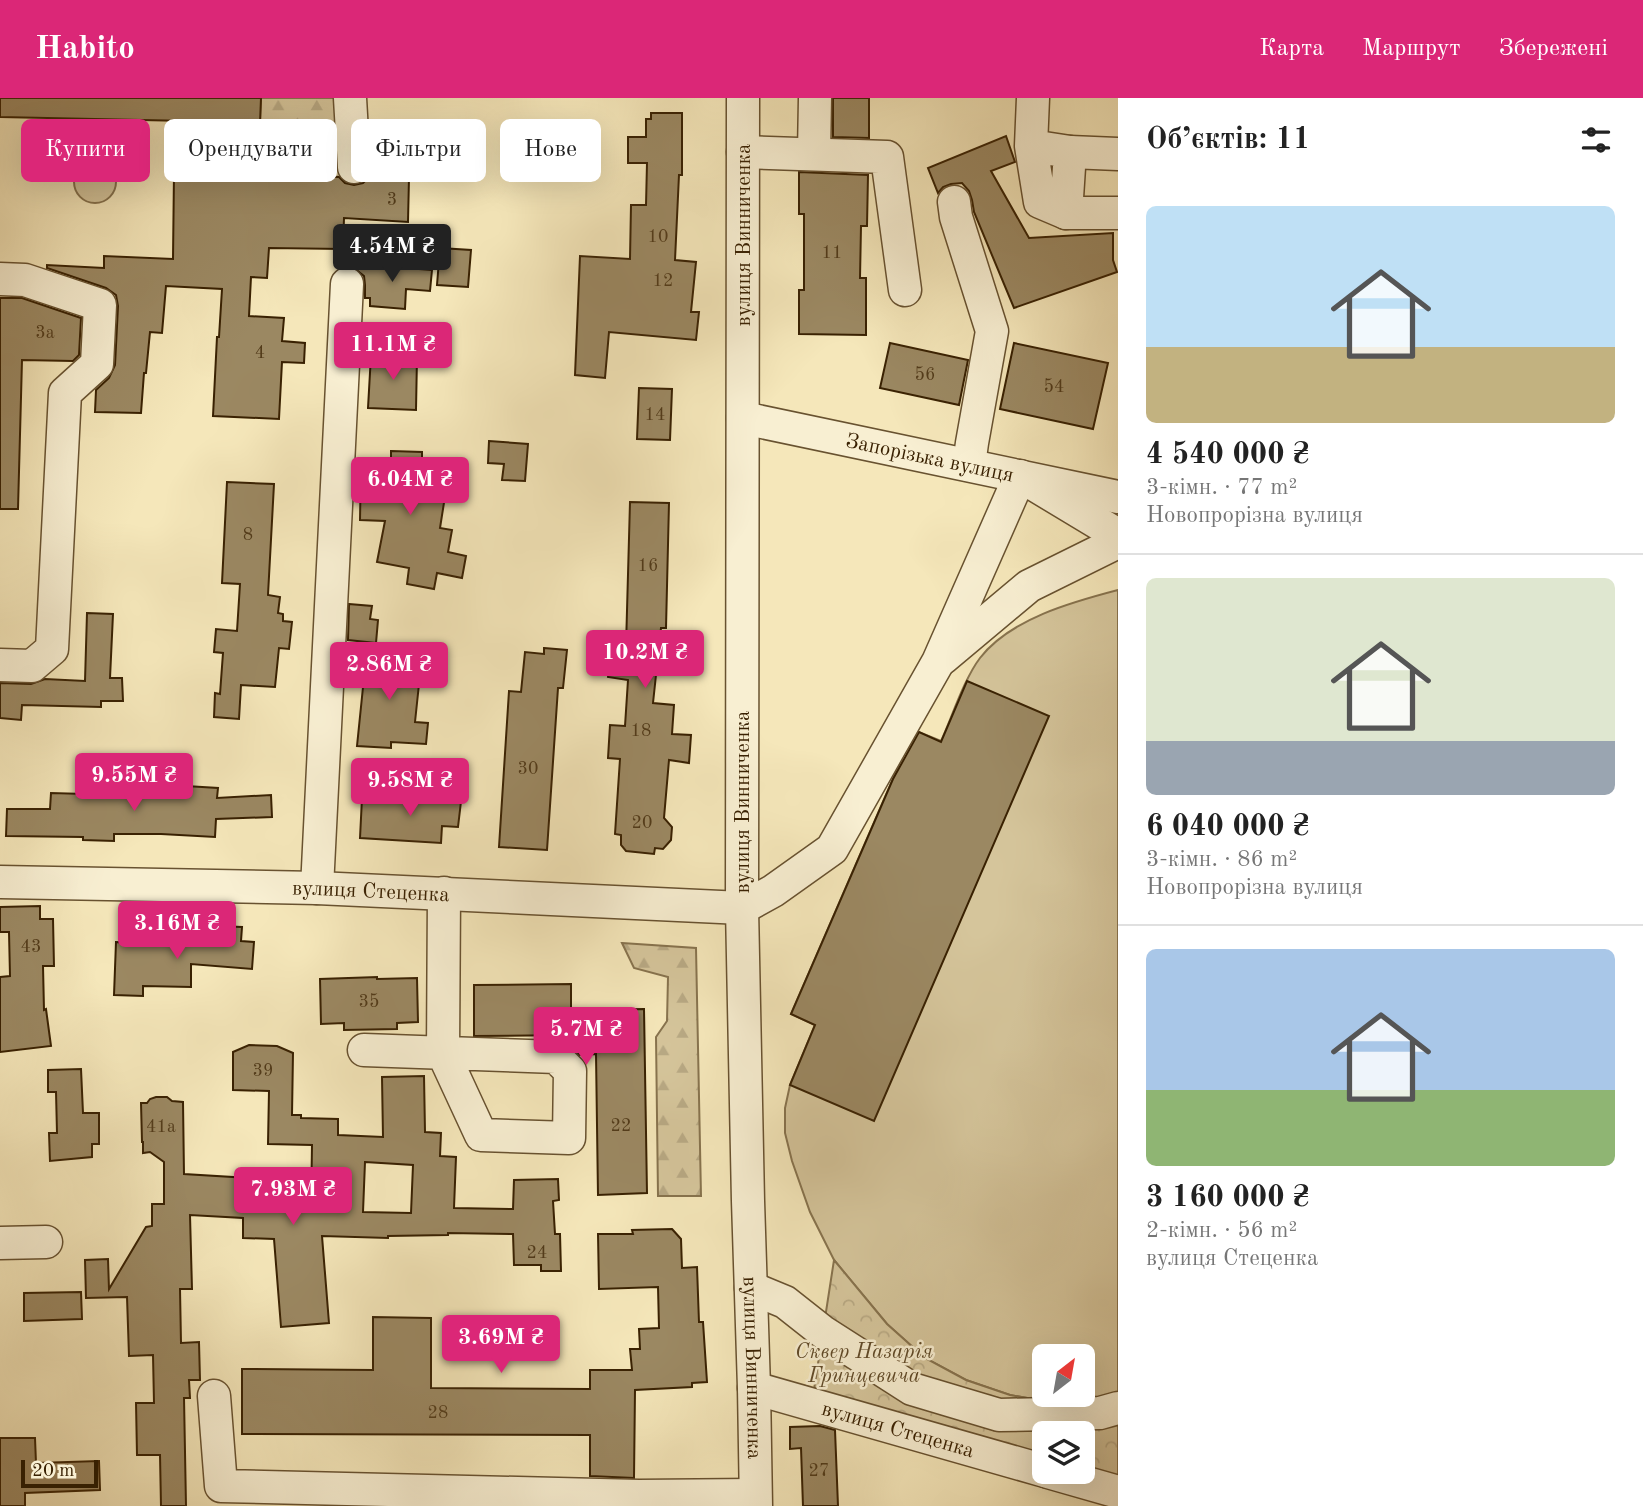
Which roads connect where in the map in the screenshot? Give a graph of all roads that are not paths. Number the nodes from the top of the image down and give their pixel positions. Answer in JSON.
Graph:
{"nodes":[{"id":1,"x":351,"y":98,"type":"edge"},
{"id":2,"x":743,"y":98,"type":"edge"},
{"id":3,"x":1032,"y":98,"type":"edge"},
{"id":4,"x":815,"y":99,"type":"edge"},
{"id":5,"x":352,"y":119,"type":"edge"},
{"id":6,"x":1031,"y":146,"type":"junction"},
{"id":7,"x":743,"y":152,"type":"junction"},
{"id":8,"x":1070,"y":152,"type":"junction"},
{"id":9,"x":814,"y":153,"type":"junction"},
{"id":10,"x":1118,"y":154,"type":"edge"},
{"id":11,"x":954,"y":202,"type":"dead end"},
{"id":12,"x":1066,"y":212,"type":"junction"},
{"id":13,"x":1118,"y":213,"type":"edge"},
{"id":14,"x":0,"y":279,"type":"edge"},
{"id":15,"x":346,"y":284,"type":"dead end"},
{"id":16,"x":905,"y":290,"type":"dead end"},
{"id":17,"x":743,"y":418,"type":"junction"},
{"id":18,"x":969,"y":465,"type":"junction"},
{"id":19,"x":1020,"y":476,"type":"junction"},
{"id":20,"x":1118,"y":497,"type":"edge"},
{"id":21,"x":1118,"y":535,"type":"edge"},
{"id":22,"x":1118,"y":542,"type":"edge"},
{"id":23,"x":928,"y":662,"type":"junction"},
{"id":24,"x":0,"y":665,"type":"edge"},
{"id":25,"x":0,"y":882,"type":"edge"},
{"id":26,"x":317,"y":888,"type":"junction"},
{"id":27,"x":444,"y":893,"type":"junction"},
{"id":28,"x":742,"y":908,"type":"junction"},
{"id":29,"x":364,"y":1051,"type":"dead end"},
{"id":30,"x":0,"y":1242,"type":"edge"},
{"id":31,"x":46,"y":1242,"type":"dead end"},
{"id":32,"x":751,"y":1288,"type":"junction"},
{"id":33,"x":754,"y":1388,"type":"junction"},
{"id":34,"x":214,"y":1396,"type":"dead end"},
{"id":35,"x":1118,"y":1408,"type":"edge"},
{"id":36,"x":1032,"y":1467,"type":"edge"},
{"id":37,"x":1091,"y":1484,"type":"edge"},
{"id":38,"x":1118,"y":1492,"type":"edge"},
{"id":39,"x":755,"y":1500,"type":"edge"}],
"edges":[{"from":1,"to":5,"type":"street"},
{"from":2,"to":7,"type":"street","name":"вулиця Винниченка"},
{"from":3,"to":6,"type":"street"},
{"from":4,"to":9,"type":"street"},
{"from":6,"to":8,"type":"street"},
{"from":6,"to":12,"type":"street"},
{"from":7,"to":9,"type":"street"},
{"from":7,"to":17,"type":"street","name":"вулиця Винниченка"},
{"from":8,"to":10,"type":"street"},
{"from":8,"to":12,"type":"street"},
{"from":9,"to":16,"type":"street"},
{"from":11,"to":18,"type":"street"},
{"from":12,"to":13,"type":"street"},
{"from":14,"to":24,"type":"street"},
{"from":15,"to":26,"type":"street"},
{"from":17,"to":18,"type":"street","name":"Запорізька вулиця"},
{"from":17,"to":28,"type":"street","name":"вулиця Винниченка"},
{"from":18,"to":19,"type":"street","name":"Запорізька вулиця"},
{"from":19,"to":20,"type":"street","name":"Запорізька вулиця"},
{"from":19,"to":21,"type":"street"},
{"from":19,"to":23,"type":"street"},
{"from":22,"to":23,"type":"street"},
{"from":23,"to":28,"type":"street"},
{"from":25,"to":26,"type":"street","name":"вулиця Стеценка"},
{"from":26,"to":27,"type":"street","name":"вулиця Стеценка"},
{"from":27,"to":28,"type":"street","name":"вулиця Стеценка"},
{"from":27,"to":29,"type":"street"},
{"from":28,"to":32,"type":"street","name":"вулиця Винниченка"},
{"from":30,"to":31,"type":"street"},
{"from":32,"to":33,"type":"street","name":"вулиця Винниченка"},
{"from":32,"to":35,"type":"street"},
{"from":33,"to":36,"type":"street","name":"вулиця Стеценка"},
{"from":33,"to":39,"type":"street","name":"вулиця Винниченка"},
{"from":34,"to":39,"type":"street"},
{"from":37,"to":38,"type":"street","name":"вулиця Стеценка"}]}
